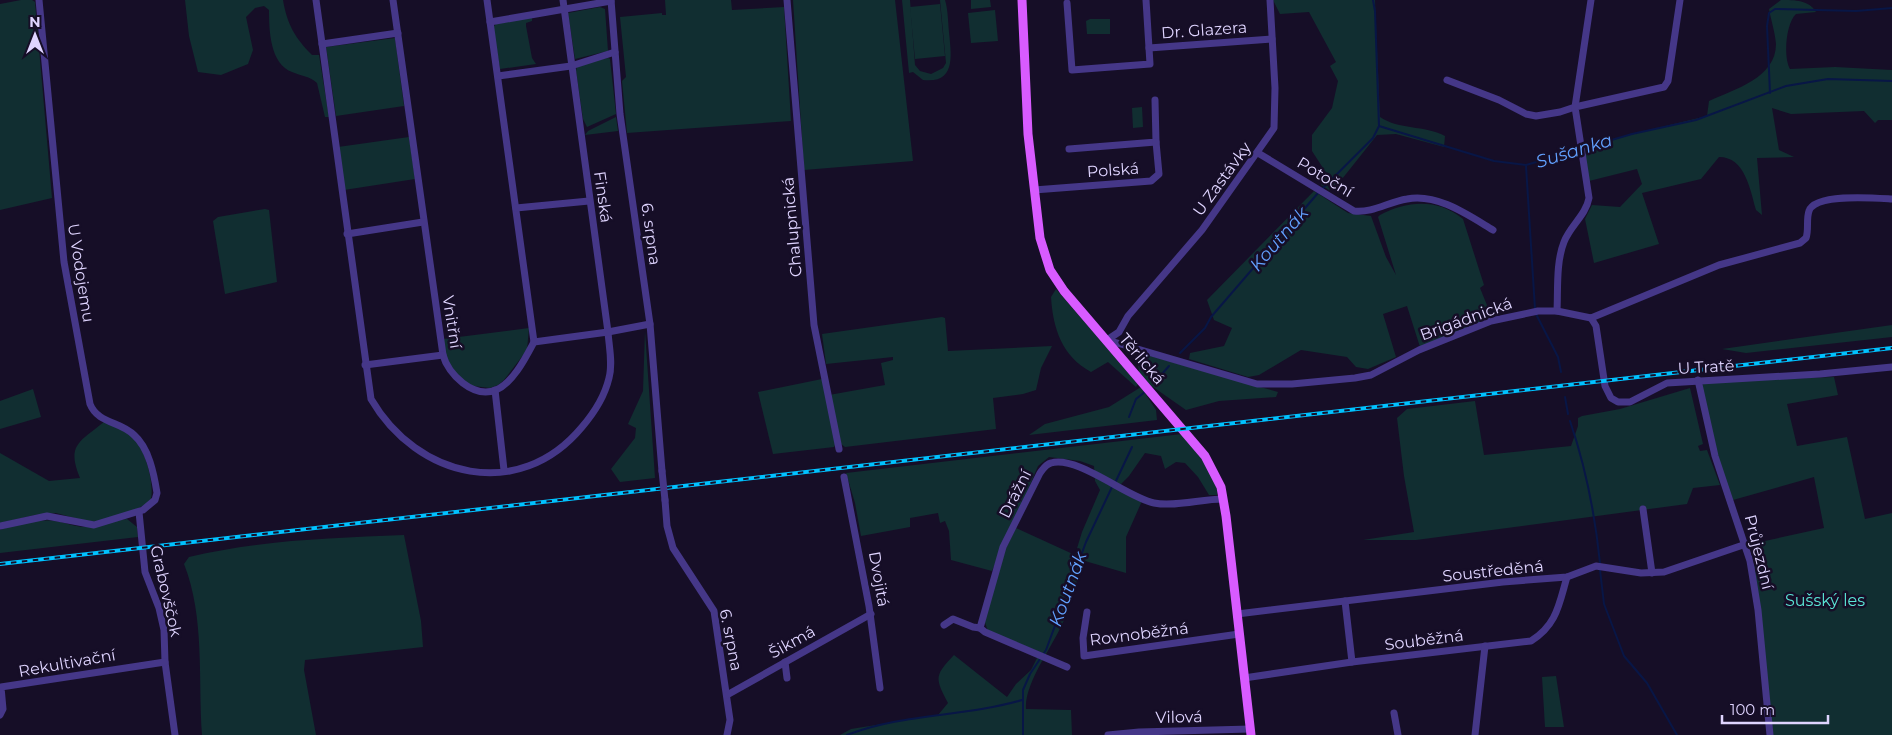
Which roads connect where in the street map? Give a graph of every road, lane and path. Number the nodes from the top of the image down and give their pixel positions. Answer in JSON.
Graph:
{"nodes":[{"id":1,"x":40,"y":0,"type":"edge"},
{"id":2,"x":316,"y":0,"type":"edge"},
{"id":3,"x":393,"y":0,"type":"edge"},
{"id":4,"x":487,"y":0,"type":"edge"},
{"id":5,"x":563,"y":0,"type":"edge"},
{"id":6,"x":611,"y":0,"type":"edge"},
{"id":7,"x":787,"y":0,"type":"edge"},
{"id":8,"x":1022,"y":0,"type":"edge"},
{"id":9,"x":1146,"y":0,"type":"edge"},
{"id":10,"x":1270,"y":0,"type":"edge"},
{"id":11,"x":1591,"y":0,"type":"edge"},
{"id":12,"x":1680,"y":0,"type":"edge"},
{"id":13,"x":1067,"y":3,"type":"dead end"},
{"id":14,"x":564,"y":10,"type":"junction"},
{"id":15,"x":490,"y":22,"type":"junction"},
{"id":16,"x":398,"y":33,"type":"junction"},
{"id":17,"x":1272,"y":39,"type":"junction"},
{"id":18,"x":322,"y":44,"type":"junction"},
{"id":19,"x":1149,"y":48,"type":"junction"},
{"id":20,"x":615,"y":52,"type":"junction"},
{"id":21,"x":571,"y":66,"type":"junction"},
{"id":22,"x":498,"y":76,"type":"junction"},
{"id":23,"x":1447,"y":80,"type":"dead end"},
{"id":24,"x":1155,"y":100,"type":"dead end"},
{"id":25,"x":1575,"y":107,"type":"junction"},
{"id":26,"x":1156,"y":142,"type":"junction"},
{"id":27,"x":1070,"y":149,"type":"dead end"},
{"id":28,"x":1258,"y":153,"type":"junction"},
{"id":29,"x":1034,"y":190,"type":"junction"},
{"id":30,"x":1892,"y":199,"type":"edge"},
{"id":31,"x":589,"y":201,"type":"junction"},
{"id":32,"x":516,"y":208,"type":"junction"},
{"id":33,"x":423,"y":222,"type":"junction"},
{"id":34,"x":1493,"y":230,"type":"dead end"},
{"id":35,"x":347,"y":234,"type":"junction"},
{"id":36,"x":1557,"y":311,"type":"junction"},
{"id":37,"x":1591,"y":318,"type":"junction"},
{"id":38,"x":650,"y":324,"type":"junction"},
{"id":39,"x":608,"y":332,"type":"junction"},
{"id":40,"x":1107,"y":340,"type":"junction"},
{"id":41,"x":534,"y":342,"type":"junction"},
{"id":42,"x":443,"y":355,"type":"junction"},
{"id":43,"x":365,"y":365,"type":"junction"},
{"id":44,"x":1892,"y":366,"type":"edge"},
{"id":45,"x":1698,"y":380,"type":"junction"},
{"id":46,"x":495,"y":390,"type":"junction"},
{"id":47,"x":839,"y":449,"type":"dead end"},
{"id":48,"x":504,"y":470,"type":"junction"},
{"id":49,"x":844,"y":477,"type":"dead end"},
{"id":50,"x":1223,"y":499,"type":"junction"},
{"id":51,"x":1643,"y":509,"type":"dead end"},
{"id":52,"x":139,"y":512,"type":"junction"},
{"id":53,"x":0,"y":526,"type":"edge"},
{"id":54,"x":1746,"y":544,"type":"junction"},
{"id":55,"x":1652,"y":573,"type":"junction"},
{"id":56,"x":1567,"y":577,"type":"junction"},
{"id":57,"x":1345,"y":601,"type":"junction"},
{"id":58,"x":1087,"y":612,"type":"dead end"},
{"id":59,"x":871,"y":614,"type":"junction"},
{"id":60,"x":1237,"y":614,"type":"junction"},
{"id":61,"x":944,"y":626,"type":"dead end"},
{"id":62,"x":980,"y":628,"type":"junction"},
{"id":63,"x":1239,"y":634,"type":"junction"},
{"id":64,"x":1485,"y":646,"type":"junction"},
{"id":65,"x":165,"y":662,"type":"junction"},
{"id":66,"x":785,"y":662,"type":"junction"},
{"id":67,"x":1352,"y":662,"type":"junction"},
{"id":68,"x":1067,"y":667,"type":"dead end"},
{"id":69,"x":788,"y":678,"type":"dead end"},
{"id":70,"x":1244,"y":678,"type":"junction"},
{"id":71,"x":1,"y":686,"type":"edge"},
{"id":72,"x":880,"y":688,"type":"dead end"},
{"id":73,"x":727,"y":695,"type":"junction"},
{"id":74,"x":1394,"y":713,"type":"dead end"},
{"id":75,"x":0,"y":715,"type":"edge"},
{"id":76,"x":1250,"y":732,"type":"edge"},
{"id":77,"x":175,"y":735,"type":"edge"},
{"id":78,"x":727,"y":735,"type":"edge"},
{"id":79,"x":1108,"y":735,"type":"edge"},
{"id":80,"x":1398,"y":735,"type":"edge"},
{"id":81,"x":1475,"y":735,"type":"edge"},
{"id":82,"x":1770,"y":735,"type":"edge"}],
"edges":[{"from":1,"to":52,"type":"street","name":"U Vodojemu"},
{"from":2,"to":18,"type":"street","name":"Finská"},
{"from":3,"to":16,"type":"street","name":"Vnitřní"},
{"from":4,"to":15,"type":"street"},
{"from":5,"to":14,"type":"street","name":"Finská"},
{"from":6,"to":14,"type":"street"},
{"from":6,"to":20,"type":"street","name":"6. srpna"},
{"from":7,"to":47,"type":"street","name":"Chalupnická"},
{"from":8,"to":29,"type":"main road","name":"Těrlická"},
{"from":9,"to":19,"type":"street"},
{"from":10,"to":17,"type":"street","name":"U Zastávky"},
{"from":11,"to":25,"type":"street"},
{"from":12,"to":25,"type":"street"},
{"from":13,"to":19,"type":"street","name":"Dr. Glazera"},
{"from":14,"to":15,"type":"street"},
{"from":14,"to":21,"type":"street","name":"Finská"},
{"from":15,"to":22,"type":"street"},
{"from":16,"to":18,"type":"street"},
{"from":16,"to":33,"type":"street","name":"Vnitřní"},
{"from":17,"to":19,"type":"street","name":"Dr. Glazera"},
{"from":17,"to":28,"type":"street","name":"U Zastávky"},
{"from":18,"to":35,"type":"street","name":"Finská"},
{"from":20,"to":21,"type":"street"},
{"from":20,"to":38,"type":"street","name":"6. srpna"},
{"from":21,"to":22,"type":"street"},
{"from":21,"to":31,"type":"street","name":"Finská"},
{"from":22,"to":32,"type":"street"},
{"from":23,"to":25,"type":"street"},
{"from":24,"to":26,"type":"street"},
{"from":25,"to":36,"type":"street"},
{"from":26,"to":27,"type":"street"},
{"from":26,"to":29,"type":"street","name":"Polská"},
{"from":28,"to":34,"type":"street","name":"Potoční"},
{"from":28,"to":40,"type":"street","name":"U Zastávky"},
{"from":29,"to":40,"type":"main road","name":"Těrlická"},
{"from":30,"to":37,"type":"street"},
{"from":31,"to":32,"type":"street"},
{"from":31,"to":39,"type":"street","name":"Finská"},
{"from":32,"to":41,"type":"street"},
{"from":33,"to":35,"type":"street"},
{"from":33,"to":42,"type":"street","name":"Vnitřní"},
{"from":35,"to":43,"type":"street","name":"Finská"},
{"from":36,"to":37,"type":"street","name":"Brigádnická"},
{"from":36,"to":40,"type":"street","name":"Brigádnická"},
{"from":37,"to":45,"type":"street","name":"U Tratě"},
{"from":38,"to":39,"type":"street"},
{"from":38,"to":73,"type":"street","name":"6. srpna","bridge":true},
{"from":39,"to":41,"type":"street"},
{"from":39,"to":48,"type":"street","name":"Finská"},
{"from":40,"to":50,"type":"main road","name":"Těrlická"},
{"from":41,"to":46,"type":"street"},
{"from":42,"to":43,"type":"street"},
{"from":42,"to":46,"type":"street","name":"Vnitřní"},
{"from":43,"to":48,"type":"street","name":"Finská"},
{"from":44,"to":45,"type":"street","name":"U Tratě"},
{"from":45,"to":54,"type":"street","name":"Průjezdní"},
{"from":46,"to":48,"type":"street"},
{"from":49,"to":59,"type":"street","name":"Dvojitá"},
{"from":50,"to":60,"type":"main road","name":"Těrlická"},
{"from":50,"to":62,"type":"street","name":"Drážní"},
{"from":51,"to":55,"type":"street"},
{"from":52,"to":53,"type":"street"},
{"from":52,"to":65,"type":"street","name":"Grabovščok"},
{"from":54,"to":55,"type":"street","name":"Soustředěná"},
{"from":54,"to":82,"type":"street","name":"Průjezdní"},
{"from":55,"to":56,"type":"street","name":"Soustředěná"},
{"from":56,"to":57,"type":"street","name":"Soustředěná"},
{"from":56,"to":64,"type":"street","name":"Souběžná"},
{"from":57,"to":60,"type":"street","name":"Soustředěná"},
{"from":57,"to":67,"type":"street"},
{"from":58,"to":63,"type":"street","name":"Rovnoběžná"},
{"from":59,"to":66,"type":"street","name":"Šikmá"},
{"from":59,"to":72,"type":"street","name":"Dvojitá"},
{"from":60,"to":63,"type":"main road","name":"Těrlická"},
{"from":61,"to":62,"type":"street"},
{"from":62,"to":68,"type":"street"},
{"from":63,"to":70,"type":"main road","name":"Těrlická"},
{"from":64,"to":67,"type":"street","name":"Souběžná"},
{"from":64,"to":81,"type":"street"},
{"from":65,"to":71,"type":"street","name":"Rekultivační"},
{"from":65,"to":77,"type":"street","name":"Grabovščok"},
{"from":66,"to":69,"type":"street"},
{"from":66,"to":73,"type":"street","name":"Šikmá"},
{"from":67,"to":70,"type":"street","name":"Souběžná"},
{"from":70,"to":76,"type":"main road","name":"Těrlická"},
{"from":71,"to":75,"type":"street","name":"Rekultivační"},
{"from":73,"to":78,"type":"street","name":"6. srpna"},
{"from":74,"to":80,"type":"street"},
{"from":76,"to":79,"type":"street","name":"Vilová"}]}
